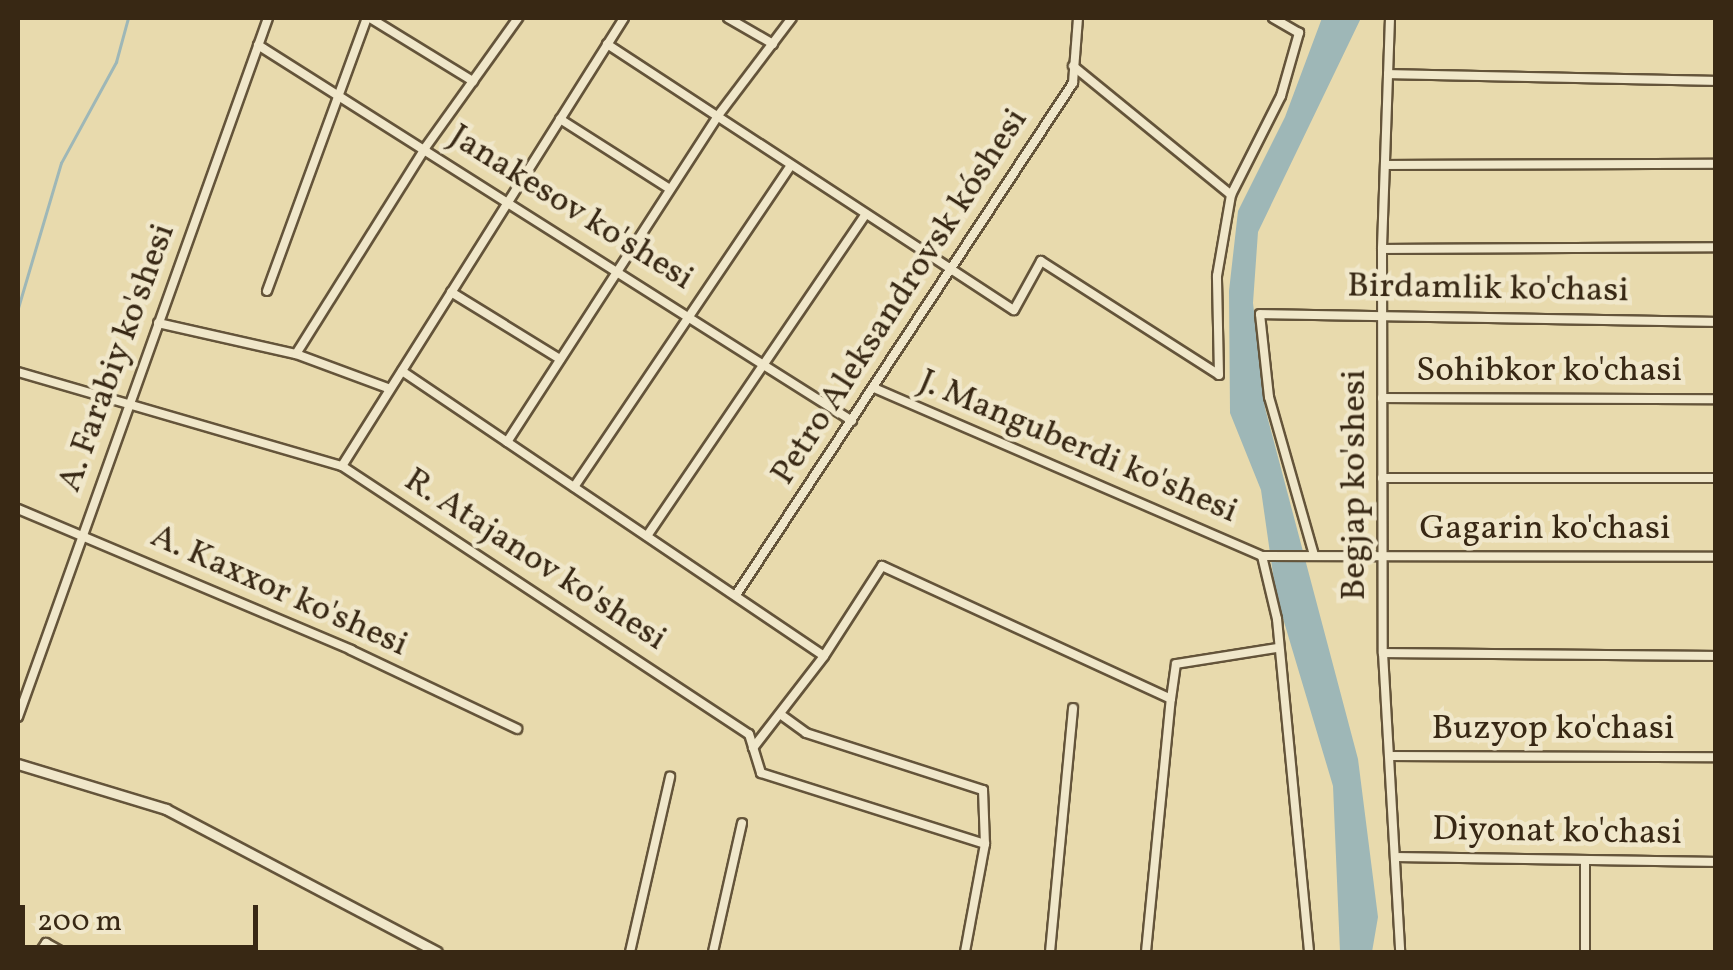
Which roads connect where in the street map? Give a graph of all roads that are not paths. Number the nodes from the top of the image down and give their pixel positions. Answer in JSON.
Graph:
{"nodes":[{"id":1,"x":268,"y":18,"type":"edge"},
{"id":2,"x":369,"y":18,"type":"edge"},
{"id":3,"x":518,"y":18,"type":"edge"},
{"id":4,"x":624,"y":18,"type":"edge"},
{"id":5,"x":728,"y":18,"type":"edge"},
{"id":6,"x":792,"y":18,"type":"edge"},
{"id":7,"x":1078,"y":18,"type":"edge"},
{"id":8,"x":1273,"y":18,"type":"edge"},
{"id":9,"x":1390,"y":18,"type":"edge"},
{"id":10,"x":607,"y":44,"type":"junction"},
{"id":11,"x":772,"y":44,"type":"junction"},
{"id":12,"x":258,"y":45,"type":"junction"},
{"id":13,"x":1074,"y":66,"type":"junction"},
{"id":14,"x":1388,"y":74,"type":"junction"},
{"id":15,"x":1716,"y":80,"type":"edge"},
{"id":16,"x":473,"y":81,"type":"junction"},
{"id":17,"x":338,"y":95,"type":"junction"},
{"id":18,"x":717,"y":116,"type":"junction"},
{"id":19,"x":560,"y":119,"type":"junction"},
{"id":20,"x":425,"y":148,"type":"junction"},
{"id":21,"x":1384,"y":164,"type":"junction"},
{"id":22,"x":1716,"y":164,"type":"edge"},
{"id":23,"x":792,"y":166,"type":"junction"},
{"id":24,"x":670,"y":189,"type":"junction"},
{"id":25,"x":1231,"y":195,"type":"junction"},
{"id":26,"x":509,"y":200,"type":"junction"},
{"id":27,"x":866,"y":214,"type":"junction"},
{"id":28,"x":1716,"y":248,"type":"edge"},
{"id":29,"x":1382,"y":249,"type":"junction"},
{"id":30,"x":617,"y":270,"type":"junction"},
{"id":31,"x":951,"y":270,"type":"junction"},
{"id":32,"x":267,"y":290,"type":"dead end"},
{"id":33,"x":451,"y":292,"type":"junction"},
{"id":34,"x":1382,"y":314,"type":"junction"},
{"id":35,"x":689,"y":316,"type":"junction"},
{"id":36,"x":1716,"y":322,"type":"edge"},
{"id":37,"x":158,"y":323,"type":"junction"},
{"id":38,"x":296,"y":354,"type":"junction"},
{"id":39,"x":560,"y":359,"type":"junction"},
{"id":40,"x":764,"y":364,"type":"junction"},
{"id":41,"x":18,"y":372,"type":"edge"},
{"id":42,"x":402,"y":372,"type":"junction"},
{"id":43,"x":874,"y":388,"type":"junction"},
{"id":44,"x":390,"y":389,"type":"junction"},
{"id":45,"x":1382,"y":398,"type":"junction"},
{"id":46,"x":1716,"y":399,"type":"edge"},
{"id":47,"x":129,"y":404,"type":"junction"},
{"id":48,"x":852,"y":421,"type":"junction"},
{"id":49,"x":507,"y":442,"type":"junction"},
{"id":50,"x":342,"y":466,"type":"junction"},
{"id":51,"x":1382,"y":478,"type":"junction"},
{"id":52,"x":1716,"y":478,"type":"edge"},
{"id":53,"x":574,"y":487,"type":"junction"},
{"id":54,"x":18,"y":509,"type":"edge"},
{"id":55,"x":82,"y":535,"type":"junction"},
{"id":56,"x":647,"y":536,"type":"junction"},
{"id":57,"x":1311,"y":555,"type":"junction"},
{"id":58,"x":1383,"y":555,"type":"junction"},
{"id":59,"x":1266,"y":556,"type":"junction"},
{"id":60,"x":1716,"y":557,"type":"edge"},
{"id":61,"x":736,"y":595,"type":"junction"},
{"id":62,"x":1277,"y":648,"type":"junction"},
{"id":63,"x":1384,"y":652,"type":"junction"},
{"id":64,"x":824,"y":656,"type":"junction"},
{"id":65,"x":1716,"y":656,"type":"edge"},
{"id":66,"x":1171,"y":699,"type":"junction"},
{"id":67,"x":1073,"y":708,"type":"dead end"},
{"id":68,"x":780,"y":714,"type":"junction"},
{"id":69,"x":18,"y":717,"type":"edge"},
{"id":70,"x":517,"y":729,"type":"dead end"},
{"id":71,"x":753,"y":748,"type":"junction"},
{"id":72,"x":1391,"y":756,"type":"junction"},
{"id":73,"x":1716,"y":756,"type":"edge"},
{"id":74,"x":18,"y":764,"type":"edge"},
{"id":75,"x":670,"y":777,"type":"dead end"},
{"id":76,"x":742,"y":823,"type":"dead end"},
{"id":77,"x":986,"y":844,"type":"junction"},
{"id":78,"x":1398,"y":857,"type":"junction"},
{"id":79,"x":1585,"y":860,"type":"junction"},
{"id":80,"x":1716,"y":862,"type":"edge"},
{"id":81,"x":40,"y":952,"type":"edge"},
{"id":82,"x":62,"y":952,"type":"edge"},
{"id":83,"x":437,"y":952,"type":"edge"},
{"id":84,"x":630,"y":952,"type":"edge"},
{"id":85,"x":712,"y":952,"type":"edge"},
{"id":86,"x":965,"y":952,"type":"edge"},
{"id":87,"x":1050,"y":952,"type":"edge"},
{"id":88,"x":1146,"y":952,"type":"edge"},
{"id":89,"x":1308,"y":952,"type":"edge"},
{"id":90,"x":1400,"y":952,"type":"edge"},
{"id":91,"x":1585,"y":952,"type":"edge"}],
"edges":[{"from":1,"to":12,"type":"street","name":"A. Farabiy ko'shesi"},
{"from":2,"to":16,"type":"street"},
{"from":2,"to":17,"type":"street"},
{"from":3,"to":16,"type":"street"},
{"from":4,"to":10,"type":"street"},
{"from":5,"to":11,"type":"street"},
{"from":6,"to":11,"type":"street"},
{"from":7,"to":13,"type":"street","name":"Petro Aleksandrovsk kóshesi"},
{"from":8,"to":25,"type":"street"},
{"from":9,"to":14,"type":"street","name":"Begjap ko'shesi"},
{"from":10,"to":18,"type":"street"},
{"from":10,"to":19,"type":"street"},
{"from":11,"to":18,"type":"street"},
{"from":12,"to":17,"type":"street","name":"Janakesov ko'shesi"},
{"from":12,"to":37,"type":"street","name":"A. Farabiy ko'shesi"},
{"from":13,"to":25,"type":"street"},
{"from":13,"to":31,"type":"street","name":"Petro Aleksandrovsk kóshesi"},
{"from":14,"to":15,"type":"street"},
{"from":14,"to":21,"type":"street","name":"Begjap ko'shesi"},
{"from":16,"to":20,"type":"street"},
{"from":17,"to":20,"type":"street","name":"Janakesov ko'shesi"},
{"from":17,"to":32,"type":"street"},
{"from":18,"to":23,"type":"street"},
{"from":18,"to":24,"type":"street"},
{"from":19,"to":24,"type":"street"},
{"from":19,"to":26,"type":"street"},
{"from":20,"to":26,"type":"street","name":"Janakesov ko'shesi"},
{"from":20,"to":38,"type":"street"},
{"from":21,"to":22,"type":"street"},
{"from":21,"to":29,"type":"street","name":"Begjap ko'shesi"},
{"from":23,"to":27,"type":"street"},
{"from":23,"to":35,"type":"street"},
{"from":24,"to":30,"type":"street"},
{"from":25,"to":31,"type":"street"},
{"from":26,"to":30,"type":"street","name":"Janakesov ko'shesi"},
{"from":26,"to":33,"type":"street"},
{"from":27,"to":31,"type":"street"},
{"from":27,"to":40,"type":"street"},
{"from":28,"to":29,"type":"street"},
{"from":29,"to":34,"type":"street","name":"Begjap ko'shesi"},
{"from":30,"to":35,"type":"street","name":"Janakesov ko'shesi"},
{"from":30,"to":39,"type":"street"},
{"from":31,"to":43,"type":"street","name":"Petro Aleksandrovsk kóshesi"},
{"from":33,"to":39,"type":"street"},
{"from":33,"to":42,"type":"street"},
{"from":34,"to":36,"type":"street","name":"Birdamlik ko'chasi"},
{"from":34,"to":45,"type":"street","name":"Begjap ko'shesi"},
{"from":34,"to":57,"type":"street","name":"Birdamlik ko'chasi"},
{"from":35,"to":40,"type":"street","name":"Janakesov ko'shesi"},
{"from":35,"to":53,"type":"street"},
{"from":37,"to":38,"type":"street"},
{"from":37,"to":47,"type":"street","name":"A. Farabiy ko'shesi"},
{"from":38,"to":44,"type":"street"},
{"from":39,"to":49,"type":"street"},
{"from":40,"to":48,"type":"street","name":"Janakesov ko'shesi"},
{"from":40,"to":56,"type":"street"},
{"from":41,"to":47,"type":"street","name":"R. Atajanov ko'shesi"},
{"from":42,"to":44,"type":"street"},
{"from":42,"to":49,"type":"street"},
{"from":43,"to":48,"type":"street","name":"Petro Aleksandrovsk kóshesi"},
{"from":43,"to":59,"type":"street","name":"J. Manguberdi ko'shesi"},
{"from":44,"to":50,"type":"street"},
{"from":45,"to":46,"type":"street","name":"Sohibkor ko'chasi"},
{"from":45,"to":51,"type":"street","name":"Begjap ko'shesi"},
{"from":47,"to":50,"type":"street","name":"R. Atajanov ko'shesi"},
{"from":47,"to":55,"type":"street","name":"A. Farabiy ko'shesi"},
{"from":48,"to":61,"type":"street","name":"Petro Aleksandrovsk kóshesi"},
{"from":49,"to":53,"type":"street"},
{"from":50,"to":71,"type":"street","name":"R. Atajanov ko'shesi"},
{"from":51,"to":52,"type":"street"},
{"from":51,"to":58,"type":"street","name":"Begjap ko'shesi"},
{"from":53,"to":56,"type":"street"},
{"from":54,"to":55,"type":"street","name":"A. Kaxxor ko'shesi"},
{"from":55,"to":69,"type":"street","name":"A. Farabiy ko'shesi"},
{"from":55,"to":70,"type":"street","name":"A. Kaxxor ko'shesi"},
{"from":56,"to":61,"type":"street"},
{"from":57,"to":58,"type":"street","name":"Gagarin ko'chasi"},
{"from":57,"to":59,"type":"street","name":"Gagarin ko'chasi"},
{"from":58,"to":60,"type":"street","name":"Gagarin ko'chasi"},
{"from":58,"to":63,"type":"street","name":"Begjap ko'shesi"},
{"from":59,"to":62,"type":"street"},
{"from":61,"to":64,"type":"street"},
{"from":62,"to":66,"type":"street"},
{"from":62,"to":89,"type":"street"},
{"from":63,"to":65,"type":"street"},
{"from":63,"to":72,"type":"street","name":"Begjap ko'shesi"},
{"from":64,"to":66,"type":"street"},
{"from":64,"to":68,"type":"street"},
{"from":66,"to":88,"type":"street"},
{"from":67,"to":87,"type":"street"},
{"from":68,"to":71,"type":"street"},
{"from":68,"to":77,"type":"street"},
{"from":71,"to":77,"type":"street","name":"R. Atajanov ko'shesi"},
{"from":72,"to":73,"type":"street","name":"Buzyop ko'chasi"},
{"from":72,"to":78,"type":"street","name":"Begjap ko'shesi"},
{"from":74,"to":83,"type":"street"},
{"from":75,"to":84,"type":"street"},
{"from":76,"to":85,"type":"street"},
{"from":77,"to":86,"type":"street"},
{"from":78,"to":79,"type":"street","name":"Diyonat ko'chasi"},
{"from":78,"to":90,"type":"street","name":"Begjap ko'shesi"},
{"from":79,"to":80,"type":"street","name":"Diyonat ko'chasi"},
{"from":79,"to":91,"type":"street"},
{"from":81,"to":82,"type":"street"}]}
